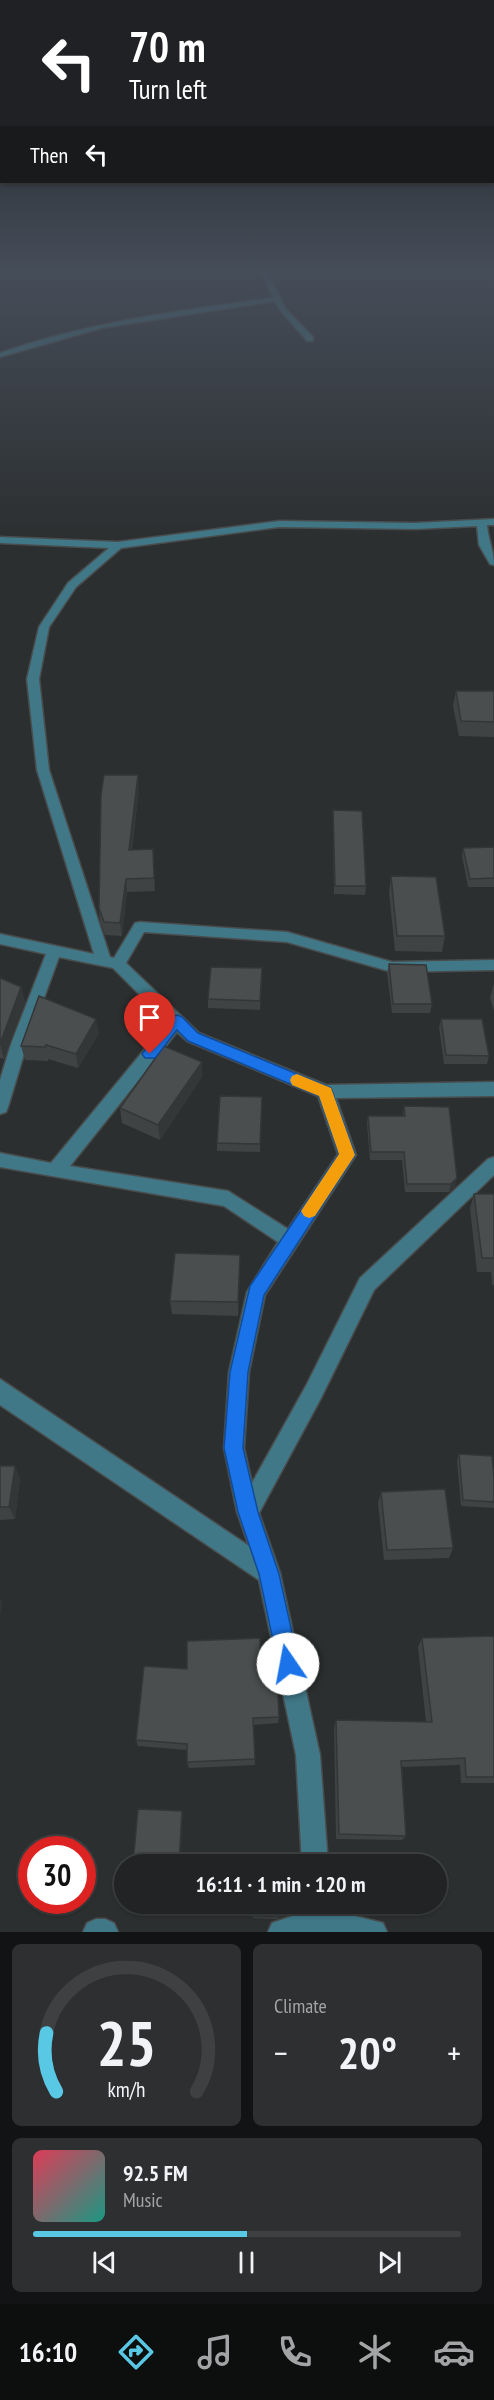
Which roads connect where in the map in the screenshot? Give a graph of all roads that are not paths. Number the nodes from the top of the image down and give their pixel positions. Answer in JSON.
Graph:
{"nodes":[{"id":1,"x":494,"y":522,"type":"edge"},
{"id":2,"x":482,"y":523,"type":"junction"},
{"id":3,"x":0,"y":540,"type":"edge"},
{"id":4,"x":118,"y":545,"type":"junction"},
{"id":5,"x":494,"y":562,"type":"edge"},
{"id":6,"x":0,"y":939,"type":"edge"},
{"id":7,"x":55,"y":950,"type":"junction"},
{"id":8,"x":111,"y":962,"type":"junction"},
{"id":9,"x":494,"y":965,"type":"edge"},
{"id":10,"x":177,"y":1021,"type":"junction"},
{"id":11,"x":494,"y":1089,"type":"edge"},
{"id":12,"x":325,"y":1092,"type":"junction"},
{"id":13,"x":0,"y":1107,"type":"edge"},
{"id":14,"x":0,"y":1160,"type":"edge"},
{"id":15,"x":494,"y":1164,"type":"edge"},
{"id":16,"x":55,"y":1171,"type":"junction"},
{"id":17,"x":290,"y":1240,"type":"junction"},
{"id":18,"x":0,"y":1389,"type":"edge"},
{"id":19,"x":248,"y":1512,"type":"junction"},
{"id":20,"x":269,"y":1574,"type":"junction"},
{"id":21,"x":314,"y":1854,"type":"edge"},
{"id":22,"x":315,"y":1919,"type":"edge"},
{"id":23,"x":96,"y":1932,"type":"edge"},
{"id":24,"x":105,"y":1932,"type":"edge"},
{"id":25,"x":281,"y":1932,"type":"edge"},
{"id":26,"x":374,"y":1932,"type":"edge"}],
"edges":[{"from":1,"to":2,"type":"street"},
{"from":2,"to":4,"type":"street"},
{"from":2,"to":5,"type":"street"},
{"from":3,"to":4,"type":"street"},
{"from":4,"to":8,"type":"street"},
{"from":6,"to":7,"type":"street"},
{"from":7,"to":8,"type":"street"},
{"from":7,"to":13,"type":"street"},
{"from":8,"to":9,"type":"street"},
{"from":8,"to":10,"type":"street"},
{"from":10,"to":12,"type":"street"},
{"from":10,"to":16,"type":"street"},
{"from":11,"to":12,"type":"street"},
{"from":12,"to":17,"type":"street"},
{"from":14,"to":16,"type":"street"},
{"from":15,"to":19,"type":"street"},
{"from":16,"to":17,"type":"street"},
{"from":17,"to":19,"type":"street"},
{"from":18,"to":20,"type":"street"},
{"from":19,"to":20,"type":"street"},
{"from":20,"to":21,"type":"street"},
{"from":22,"to":25,"type":"street"},
{"from":22,"to":26,"type":"street"},
{"from":23,"to":24,"type":"street"}]}
